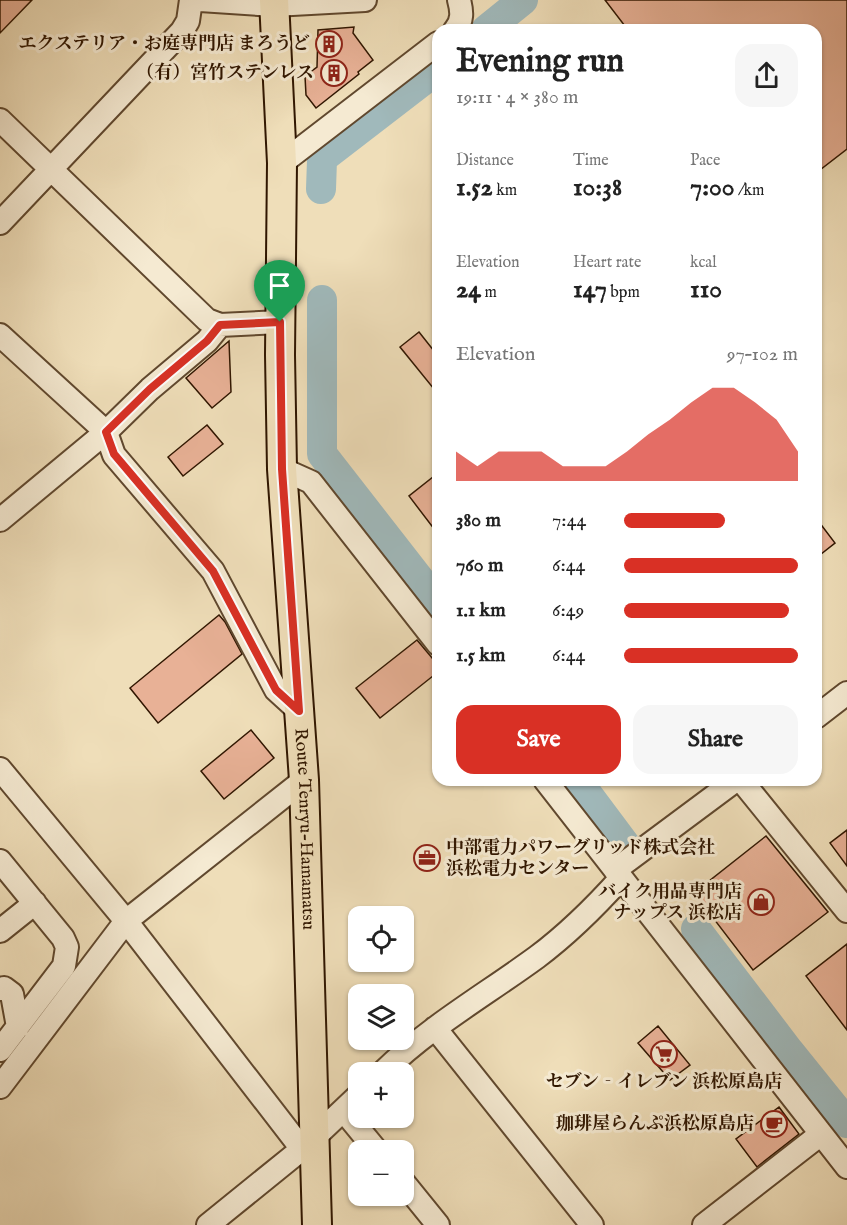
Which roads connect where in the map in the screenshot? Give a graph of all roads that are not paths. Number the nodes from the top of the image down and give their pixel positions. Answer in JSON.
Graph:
{"nodes":[{"id":1,"x":191,"y":0,"type":"edge"},
{"id":2,"x":200,"y":0,"type":"edge"},
{"id":3,"x":365,"y":0,"type":"edge"},
{"id":4,"x":459,"y":0,"type":"edge"},
{"id":5,"x":274,"y":2,"type":"edge"},
{"id":6,"x":460,"y":24,"type":"edge"},
{"id":7,"x":432,"y":49,"type":"edge"},
{"id":8,"x":0,"y":120,"type":"edge"},
{"id":9,"x":282,"y":163,"type":"junction"},
{"id":10,"x":50,"y":169,"type":"junction"},
{"id":11,"x":0,"y":223,"type":"edge"},
{"id":12,"x":280,"y":322,"type":"junction"},
{"id":13,"x":220,"y":325,"type":"junction"},
{"id":14,"x":0,"y":335,"type":"edge"},
{"id":15,"x":106,"y":432,"type":"junction"},
{"id":16,"x":282,"y":469,"type":"junction"},
{"id":17,"x":0,"y":520,"type":"edge"},
{"id":18,"x":432,"y":636,"type":"edge"},
{"id":19,"x":847,"y":693,"type":"edge"},
{"id":20,"x":299,"y":711,"type":"junction"},
{"id":21,"x":822,"y":712,"type":"edge"},
{"id":22,"x":0,"y":769,"type":"edge"},
{"id":23,"x":304,"y":780,"type":"junction"},
{"id":24,"x":550,"y":786,"type":"edge"},
{"id":25,"x":728,"y":786,"type":"edge"},
{"id":26,"x":746,"y":786,"type":"edge"},
{"id":27,"x":0,"y":861,"type":"edge"},
{"id":28,"x":618,"y":874,"type":"junction"},
{"id":29,"x":35,"y":903,"type":"junction"},
{"id":30,"x":847,"y":911,"type":"edge"},
{"id":31,"x":126,"y":921,"type":"junction"},
{"id":32,"x":0,"y":931,"type":"edge"},
{"id":33,"x":0,"y":989,"type":"edge"},
{"id":34,"x":18,"y":1027,"type":"junction"},
{"id":35,"x":435,"y":1028,"type":"junction"},
{"id":36,"x":0,"y":1049,"type":"edge"},
{"id":37,"x":393,"y":1062,"type":"edge"},
{"id":38,"x":0,"y":1087,"type":"edge"},
{"id":39,"x":348,"y":1107,"type":"edge"},
{"id":40,"x":821,"y":1134,"type":"junction"},
{"id":41,"x":308,"y":1143,"type":"junction"},
{"id":42,"x":847,"y":1167,"type":"edge"},
{"id":43,"x":414,"y":1195,"type":"edge"},
{"id":44,"x":208,"y":1225,"type":"edge"},
{"id":45,"x":317,"y":1225,"type":"edge"},
{"id":46,"x":438,"y":1225,"type":"edge"},
{"id":47,"x":592,"y":1225,"type":"edge"},
{"id":48,"x":704,"y":1225,"type":"edge"}],
"edges":[{"from":1,"to":10,"type":"street"},
{"from":2,"to":5,"type":"street"},
{"from":3,"to":5,"type":"street"},
{"from":4,"to":6,"type":"street"},
{"from":5,"to":9,"type":"main road","name":"Route Tenryu-Hamamatsu"},
{"from":7,"to":9,"type":"street"},
{"from":8,"to":10,"type":"street"},
{"from":9,"to":12,"type":"main road","name":"Route Tenryu-Hamamatsu"},
{"from":10,"to":11,"type":"street"},
{"from":10,"to":13,"type":"street"},
{"from":12,"to":13,"type":"street"},
{"from":12,"to":16,"type":"main road","name":"Route Tenryu-Hamamatsu"},
{"from":13,"to":15,"type":"street"},
{"from":14,"to":15,"type":"street"},
{"from":15,"to":17,"type":"street"},
{"from":15,"to":20,"type":"street"},
{"from":16,"to":18,"type":"street"},
{"from":16,"to":20,"type":"main road","name":"Route Tenryu-Hamamatsu"},
{"from":19,"to":21,"type":"street"},
{"from":20,"to":23,"type":"main road","name":"Route Tenryu-Hamamatsu"},
{"from":22,"to":31,"type":"street"},
{"from":23,"to":31,"type":"street"},
{"from":23,"to":41,"type":"main road","name":"Route Tenryu-Hamamatsu"},
{"from":24,"to":28,"type":"street"},
{"from":25,"to":28,"type":"street"},
{"from":26,"to":30,"type":"street"},
{"from":27,"to":29,"type":"street"},
{"from":28,"to":35,"type":"street"},
{"from":28,"to":40,"type":"street"},
{"from":29,"to":32,"type":"street"},
{"from":29,"to":34,"type":"street"},
{"from":31,"to":38,"type":"street"},
{"from":31,"to":41,"type":"street"},
{"from":33,"to":34,"type":"street"},
{"from":34,"to":36,"type":"street"},
{"from":35,"to":37,"type":"street"},
{"from":35,"to":47,"type":"street"},
{"from":39,"to":41,"type":"street"},
{"from":40,"to":42,"type":"street"},
{"from":40,"to":48,"type":"street"},
{"from":41,"to":44,"type":"street"},
{"from":41,"to":45,"type":"main road","name":"Route Tenryu-Hamamatsu"},
{"from":43,"to":46,"type":"street"}]}
